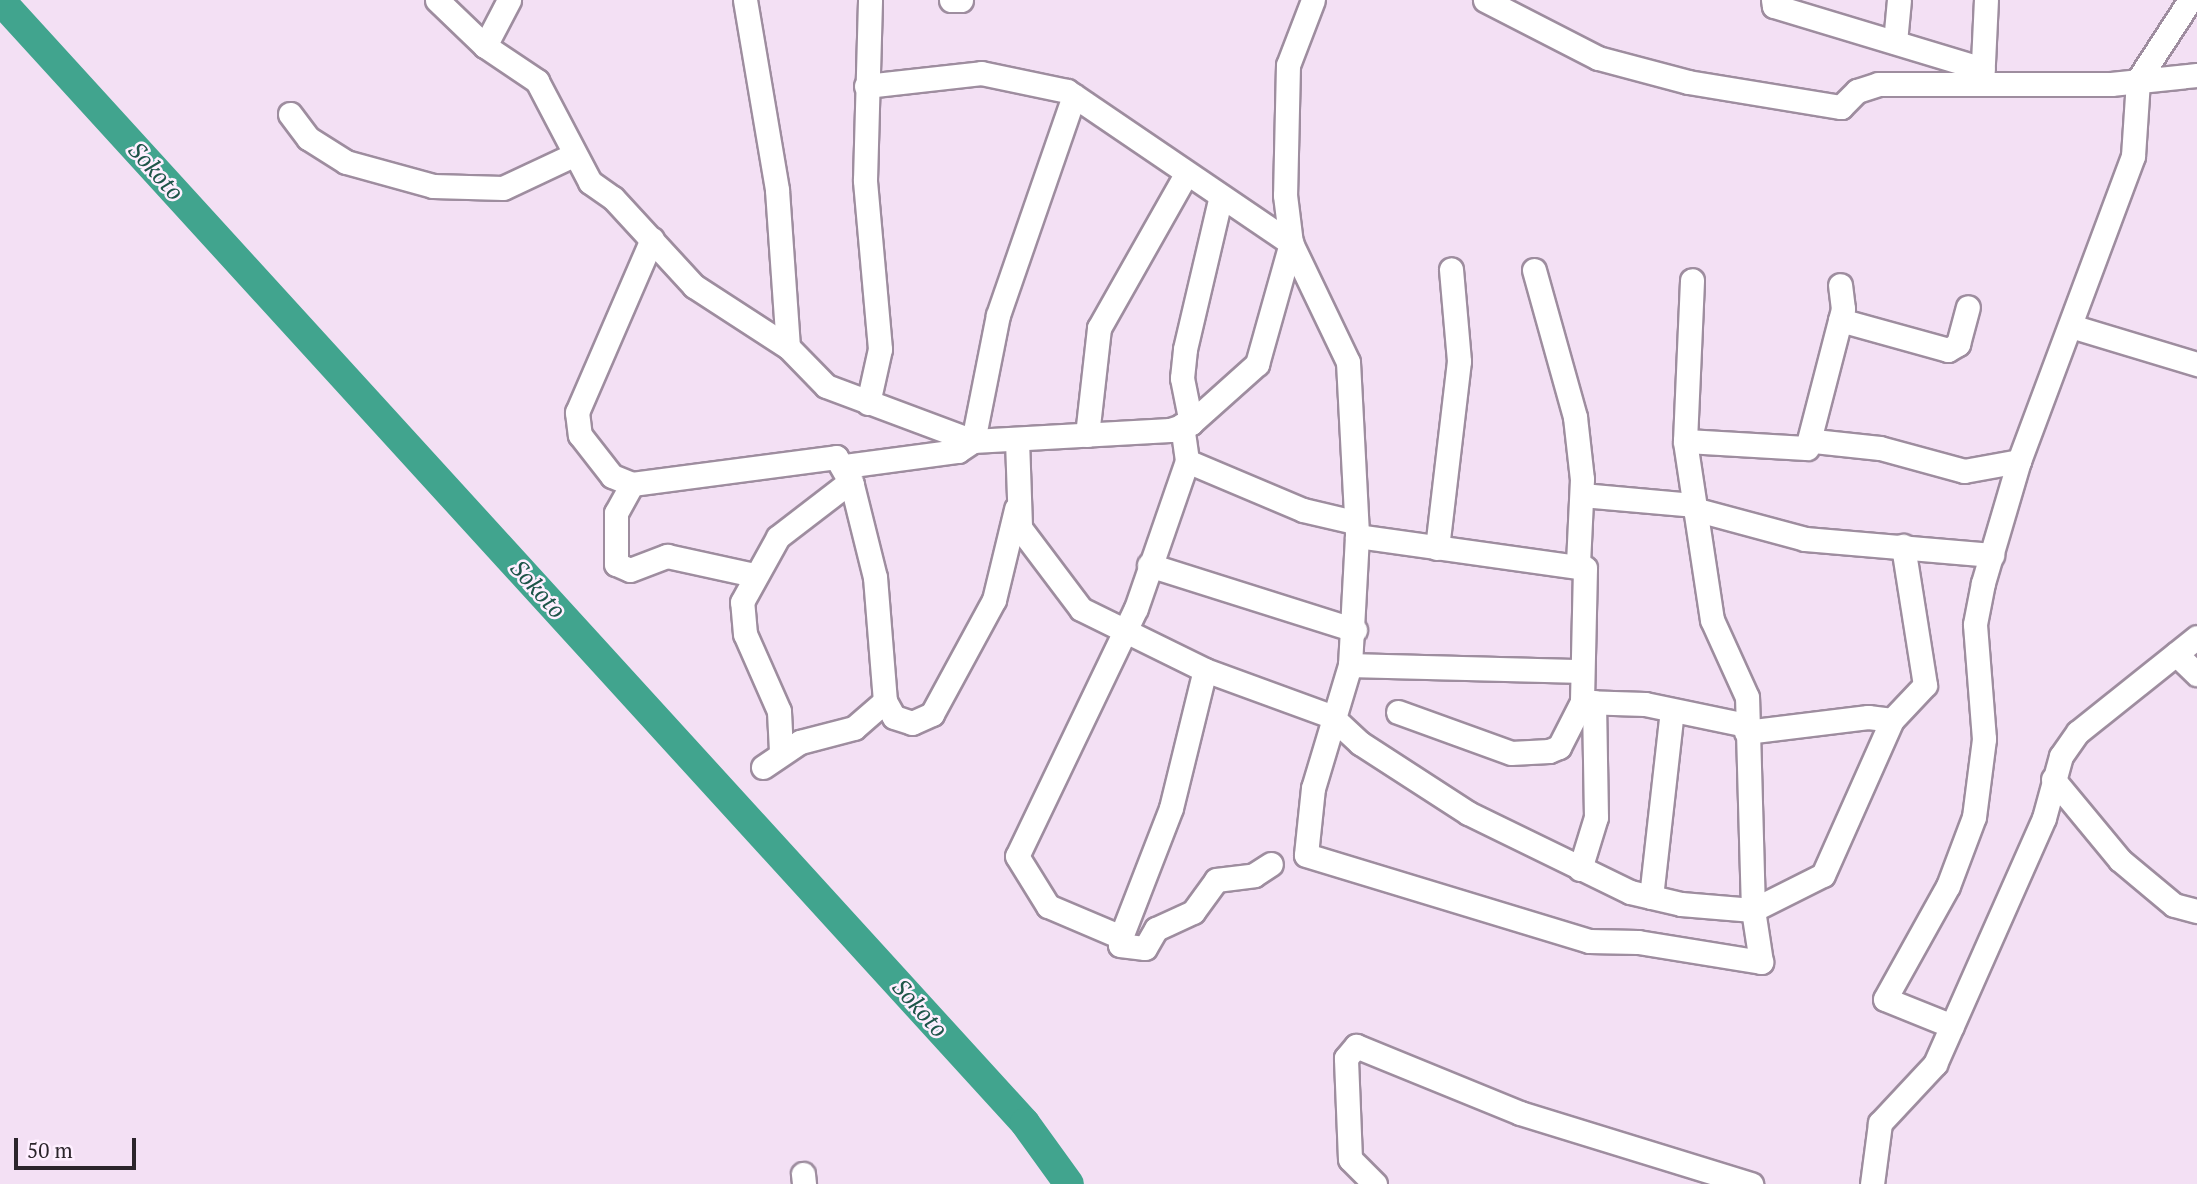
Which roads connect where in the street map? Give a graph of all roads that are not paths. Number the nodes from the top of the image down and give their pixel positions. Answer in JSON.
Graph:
{"nodes":[{"id":1,"x":437,"y":0,"type":"edge"},
{"id":2,"x":509,"y":0,"type":"edge"},
{"id":3,"x":744,"y":0,"type":"edge"},
{"id":4,"x":870,"y":0,"type":"edge"},
{"id":5,"x":951,"y":0,"type":"edge"},
{"id":6,"x":961,"y":0,"type":"edge"},
{"id":7,"x":1313,"y":0,"type":"edge"},
{"id":8,"x":1485,"y":0,"type":"edge"},
{"id":9,"x":1773,"y":0,"type":"edge"},
{"id":10,"x":1899,"y":0,"type":"edge"},
{"id":11,"x":1986,"y":0,"type":"edge"},
{"id":12,"x":2190,"y":0,"type":"edge"},
{"id":13,"x":1895,"y":42,"type":"junction"},
{"id":14,"x":485,"y":47,"type":"junction"},
{"id":15,"x":2197,"y":75,"type":"edge"},
{"id":16,"x":1982,"y":77,"type":"junction"},
{"id":17,"x":2138,"y":80,"type":"junction"},
{"id":18,"x":866,"y":86,"type":"junction"},
{"id":19,"x":1074,"y":96,"type":"junction"},
{"id":20,"x":290,"y":114,"type":"dead end"},
{"id":21,"x":571,"y":156,"type":"junction"},
{"id":22,"x":1186,"y":174,"type":"junction"},
{"id":23,"x":1220,"y":200,"type":"junction"},
{"id":24,"x":652,"y":239,"type":"junction"},
{"id":25,"x":1291,"y":243,"type":"junction"},
{"id":26,"x":1451,"y":269,"type":"dead end"},
{"id":27,"x":1534,"y":270,"type":"dead end"},
{"id":28,"x":1692,"y":280,"type":"dead end"},
{"id":29,"x":1840,"y":285,"type":"dead end"},
{"id":30,"x":1968,"y":307,"type":"dead end"},
{"id":31,"x":1840,"y":320,"type":"junction"},
{"id":32,"x":2071,"y":326,"type":"junction"},
{"id":33,"x":788,"y":347,"type":"junction"},
{"id":34,"x":2197,"y":364,"type":"edge"},
{"id":35,"x":868,"y":403,"type":"junction"},
{"id":36,"x":1186,"y":424,"type":"junction"},
{"id":37,"x":1087,"y":435,"type":"junction"},
{"id":38,"x":1017,"y":440,"type":"junction"},
{"id":39,"x":1685,"y":441,"type":"junction"},
{"id":40,"x":1814,"y":441,"type":"junction"},
{"id":41,"x":973,"y":442,"type":"junction"},
{"id":42,"x":1187,"y":461,"type":"junction"},
{"id":43,"x":2019,"y":461,"type":"junction"},
{"id":44,"x":848,"y":474,"type":"junction"},
{"id":45,"x":632,"y":484,"type":"junction"},
{"id":46,"x":1582,"y":495,"type":"junction"},
{"id":47,"x":1017,"y":506,"type":"junction"},
{"id":48,"x":1693,"y":507,"type":"junction"},
{"id":49,"x":1355,"y":529,"type":"junction"},
{"id":50,"x":1903,"y":546,"type":"junction"},
{"id":51,"x":1437,"y":548,"type":"junction"},
{"id":52,"x":1992,"y":555,"type":"junction"},
{"id":53,"x":1149,"y":565,"type":"junction"},
{"id":54,"x":1578,"y":565,"type":"junction"},
{"id":55,"x":754,"y":575,"type":"junction"},
{"id":56,"x":1355,"y":630,"type":"junction"},
{"id":57,"x":1124,"y":635,"type":"junction"},
{"id":58,"x":2197,"y":637,"type":"edge"},
{"id":59,"x":2176,"y":654,"type":"junction"},
{"id":60,"x":1350,"y":666,"type":"junction"},
{"id":61,"x":1205,"y":670,"type":"junction"},
{"id":62,"x":1581,"y":671,"type":"junction"},
{"id":63,"x":2197,"y":674,"type":"edge"},
{"id":64,"x":885,"y":701,"type":"junction"},
{"id":65,"x":1588,"y":702,"type":"junction"},
{"id":66,"x":1398,"y":712,"type":"dead end"},
{"id":67,"x":1672,"y":712,"type":"junction"},
{"id":68,"x":1331,"y":716,"type":"junction"},
{"id":69,"x":1892,"y":720,"type":"junction"},
{"id":70,"x":1746,"y":729,"type":"junction"},
{"id":71,"x":780,"y":751,"type":"junction"},
{"id":72,"x":763,"y":767,"type":"dead end"},
{"id":73,"x":2053,"y":779,"type":"junction"},
{"id":74,"x":1271,"y":864,"type":"dead end"},
{"id":75,"x":1580,"y":869,"type":"junction"},
{"id":76,"x":1651,"y":897,"type":"junction"},
{"id":77,"x":1754,"y":910,"type":"junction"},
{"id":78,"x":2197,"y":911,"type":"edge"},
{"id":79,"x":1121,"y":937,"type":"junction"},
{"id":80,"x":1952,"y":1026,"type":"junction"},
{"id":81,"x":1375,"y":1184,"type":"edge"},
{"id":82,"x":1751,"y":1184,"type":"edge"},
{"id":83,"x":1872,"y":1184,"type":"edge"}],
"edges":[{"from":1,"to":14,"type":"street"},
{"from":2,"to":14,"type":"street"},
{"from":3,"to":33,"type":"street"},
{"from":4,"to":18,"type":"street"},
{"from":5,"to":6,"type":"street"},
{"from":7,"to":25,"type":"street"},
{"from":8,"to":16,"type":"street"},
{"from":9,"to":13,"type":"street"},
{"from":10,"to":13,"type":"street"},
{"from":11,"to":16,"type":"street"},
{"from":12,"to":17,"type":"street"},
{"from":13,"to":16,"type":"street"},
{"from":14,"to":21,"type":"street"},
{"from":15,"to":17,"type":"street"},
{"from":16,"to":17,"type":"street"},
{"from":17,"to":32,"type":"street"},
{"from":18,"to":19,"type":"street"},
{"from":18,"to":35,"type":"street"},
{"from":19,"to":22,"type":"street"},
{"from":19,"to":41,"type":"street"},
{"from":20,"to":21,"type":"street"},
{"from":21,"to":24,"type":"street"},
{"from":22,"to":23,"type":"street"},
{"from":22,"to":37,"type":"street"},
{"from":23,"to":25,"type":"street"},
{"from":23,"to":36,"type":"street"},
{"from":24,"to":33,"type":"street"},
{"from":24,"to":45,"type":"street"},
{"from":25,"to":36,"type":"street"},
{"from":25,"to":49,"type":"street"},
{"from":26,"to":51,"type":"street"},
{"from":27,"to":46,"type":"street"},
{"from":28,"to":39,"type":"street"},
{"from":29,"to":31,"type":"street"},
{"from":30,"to":31,"type":"street"},
{"from":31,"to":40,"type":"street"},
{"from":32,"to":34,"type":"street"},
{"from":32,"to":43,"type":"street"},
{"from":33,"to":35,"type":"street"},
{"from":35,"to":41,"type":"street"},
{"from":36,"to":37,"type":"street"},
{"from":36,"to":42,"type":"street"},
{"from":37,"to":38,"type":"street"},
{"from":38,"to":41,"type":"street"},
{"from":38,"to":47,"type":"street"},
{"from":39,"to":40,"type":"street"},
{"from":39,"to":48,"type":"street"},
{"from":40,"to":43,"type":"street"},
{"from":41,"to":44,"type":"street"},
{"from":42,"to":49,"type":"street"},
{"from":42,"to":53,"type":"street"},
{"from":43,"to":52,"type":"street"},
{"from":44,"to":45,"type":"street"},
{"from":44,"to":55,"type":"street"},
{"from":44,"to":64,"type":"street"},
{"from":45,"to":55,"type":"street"},
{"from":46,"to":48,"type":"street"},
{"from":46,"to":54,"type":"street"},
{"from":47,"to":57,"type":"street"},
{"from":47,"to":64,"type":"street"},
{"from":48,"to":50,"type":"street"},
{"from":48,"to":70,"type":"street"},
{"from":49,"to":51,"type":"street"},
{"from":49,"to":56,"type":"street"},
{"from":50,"to":52,"type":"street"},
{"from":50,"to":69,"type":"street"},
{"from":51,"to":54,"type":"street"},
{"from":52,"to":80,"type":"street"},
{"from":53,"to":56,"type":"street"},
{"from":53,"to":57,"type":"street"},
{"from":54,"to":62,"type":"street"},
{"from":55,"to":71,"type":"street"},
{"from":56,"to":60,"type":"street"},
{"from":57,"to":61,"type":"street"},
{"from":57,"to":79,"type":"street"},
{"from":58,"to":59,"type":"street"},
{"from":59,"to":63,"type":"street"},
{"from":59,"to":73,"type":"street"},
{"from":60,"to":62,"type":"street"},
{"from":60,"to":68,"type":"street"},
{"from":61,"to":68,"type":"street"},
{"from":61,"to":79,"type":"street"},
{"from":62,"to":65,"type":"street"},
{"from":64,"to":71,"type":"street"},
{"from":65,"to":66,"type":"street"},
{"from":65,"to":67,"type":"street"},
{"from":65,"to":75,"type":"street"},
{"from":67,"to":70,"type":"street"},
{"from":67,"to":76,"type":"street"},
{"from":68,"to":75,"type":"street"},
{"from":68,"to":77,"type":"street"},
{"from":69,"to":70,"type":"street"},
{"from":69,"to":77,"type":"street"},
{"from":70,"to":77,"type":"street"},
{"from":71,"to":72,"type":"street"},
{"from":73,"to":78,"type":"street"},
{"from":73,"to":80,"type":"street"},
{"from":74,"to":79,"type":"street"},
{"from":75,"to":76,"type":"street"},
{"from":76,"to":77,"type":"street"},
{"from":80,"to":83,"type":"street"},
{"from":81,"to":82,"type":"street"}]}
